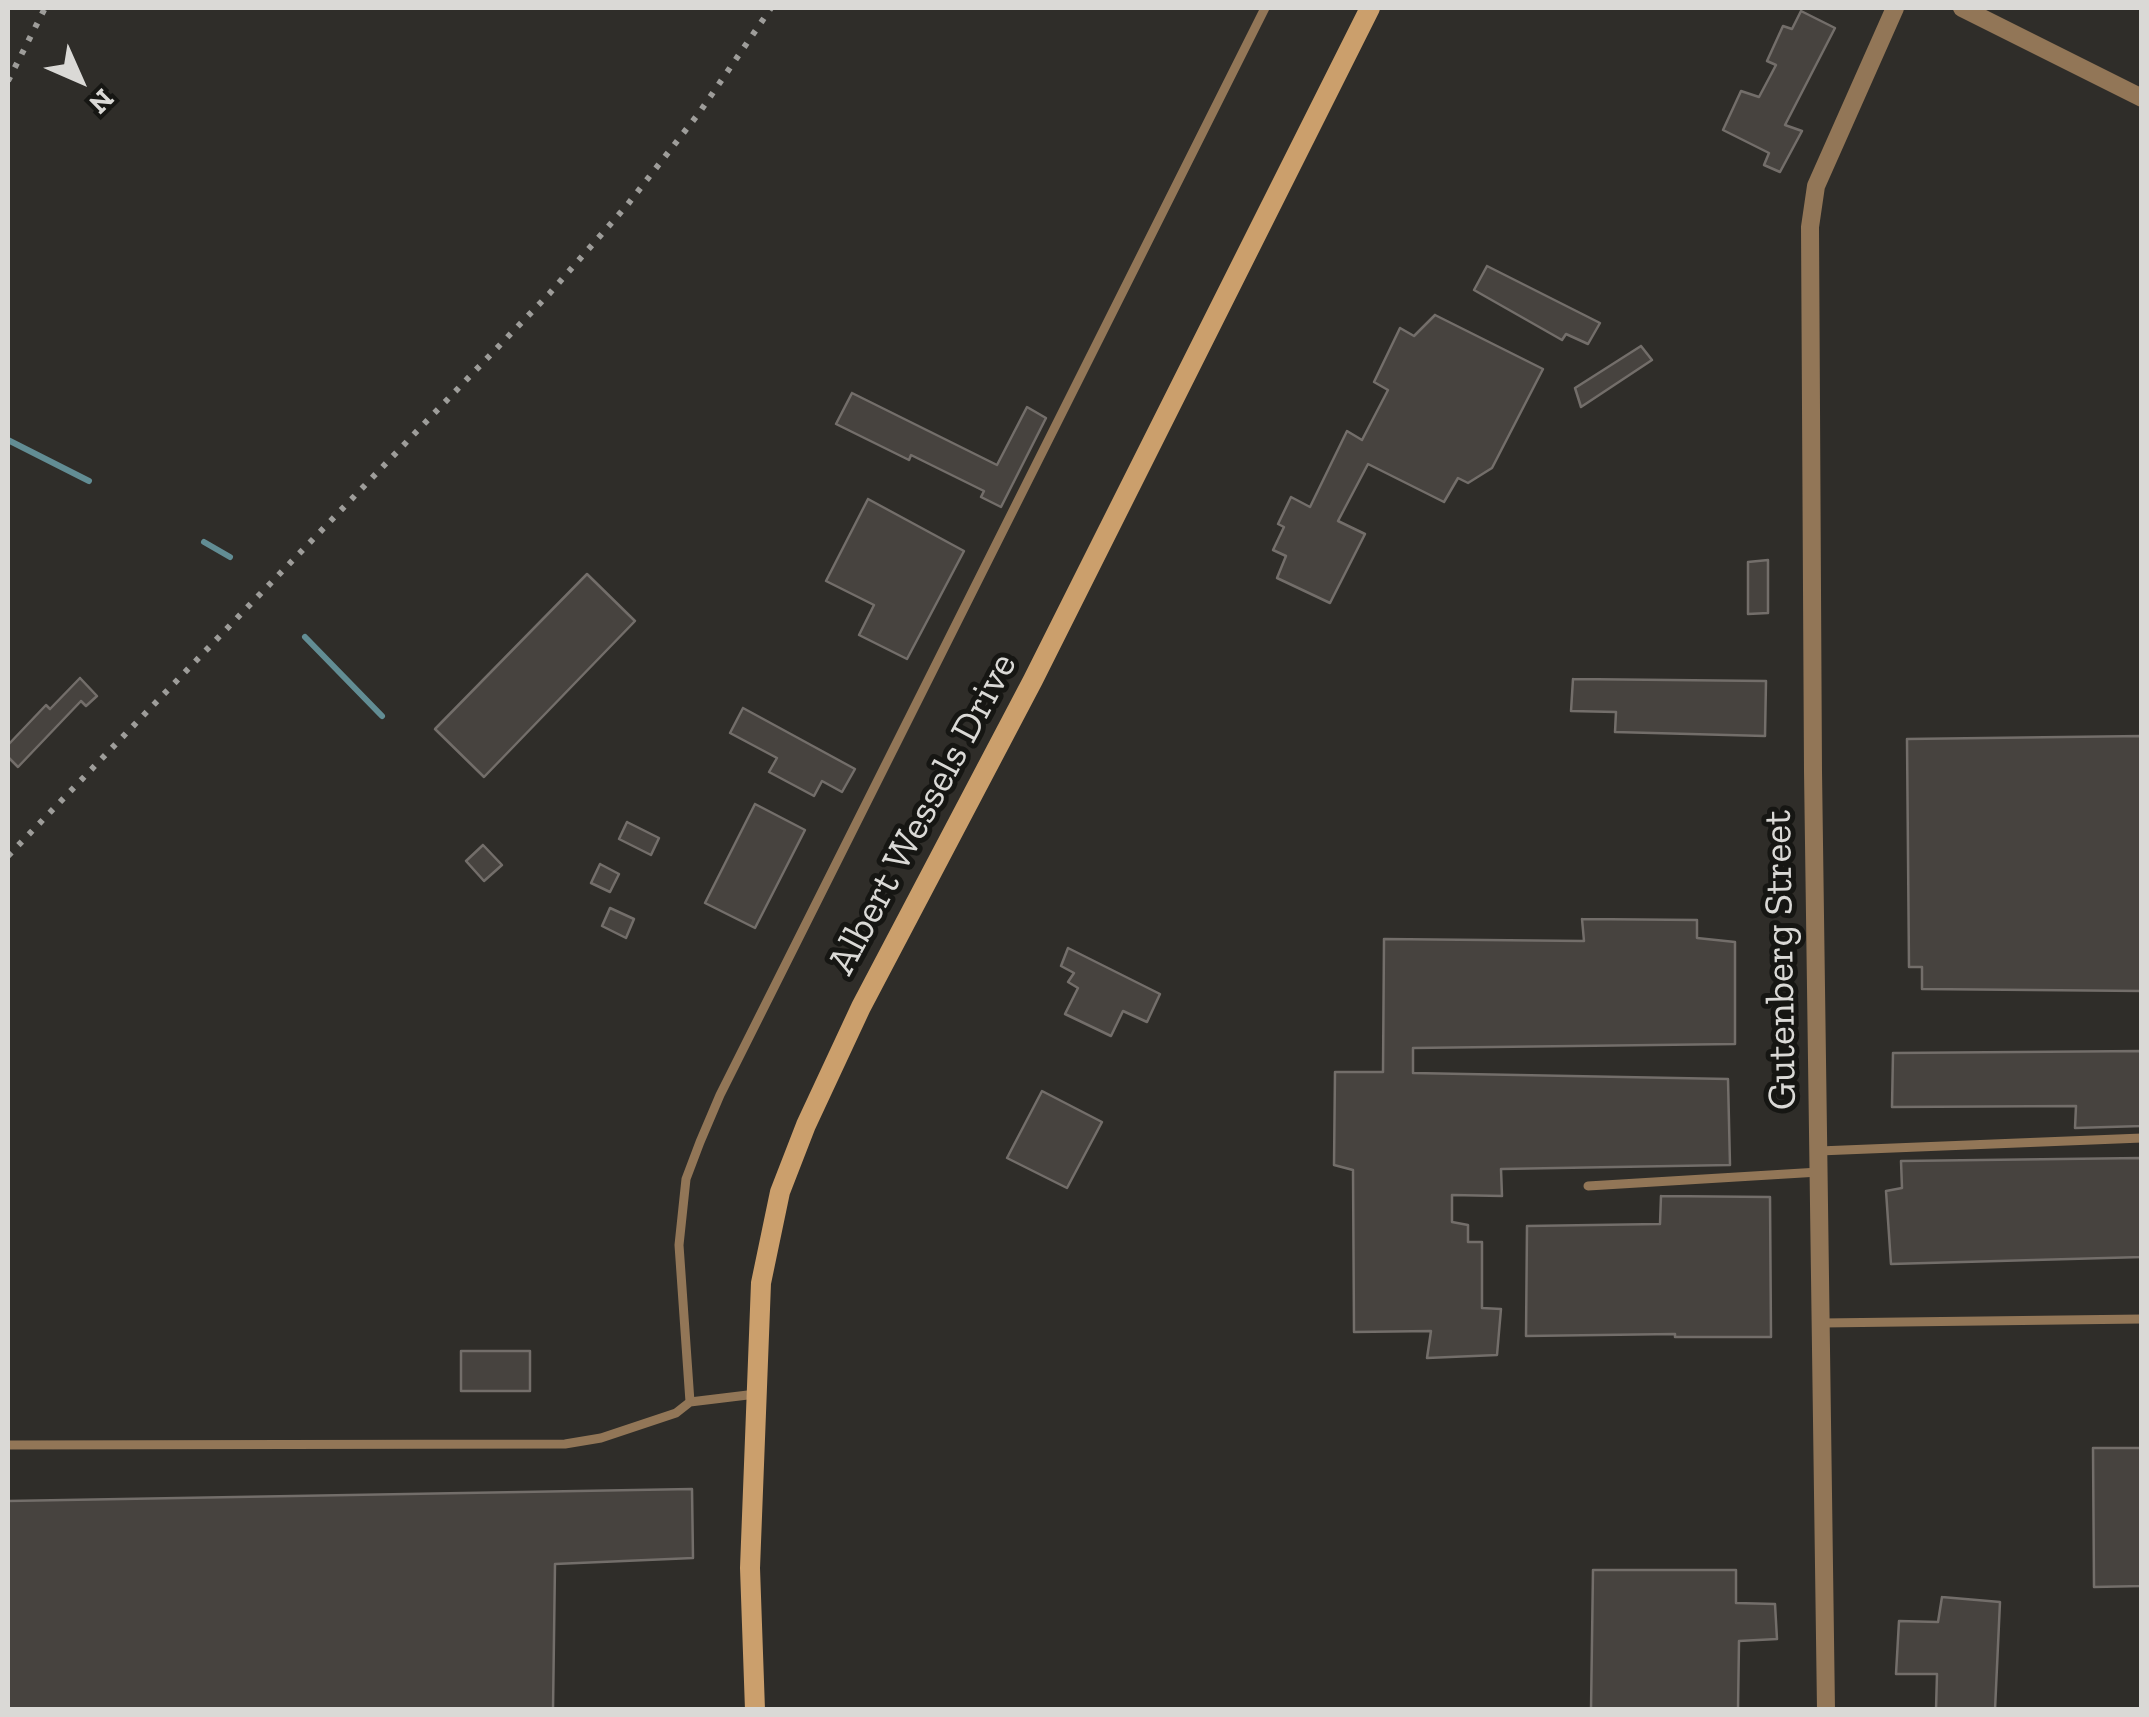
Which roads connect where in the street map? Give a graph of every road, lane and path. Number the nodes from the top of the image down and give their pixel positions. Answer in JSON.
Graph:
{"nodes":[{"id":1,"x":1265,"y":8,"type":"edge"},
{"id":2,"x":1370,"y":8,"type":"edge"},
{"id":3,"x":1895,"y":8,"type":"edge"},
{"id":4,"x":1962,"y":8,"type":"edge"},
{"id":5,"x":2142,"y":98,"type":"edge"},
{"id":6,"x":2142,"y":1138,"type":"edge"},
{"id":7,"x":1819,"y":1151,"type":"junction"},
{"id":8,"x":1819,"y":1172,"type":"junction"},
{"id":9,"x":1588,"y":1186,"type":"dead end"},
{"id":10,"x":2142,"y":1319,"type":"edge"},
{"id":11,"x":1822,"y":1322,"type":"junction"},
{"id":12,"x":756,"y":1394,"type":"junction"},
{"id":13,"x":690,"y":1402,"type":"junction"},
{"id":14,"x":8,"y":1445,"type":"edge"},
{"id":15,"x":755,"y":1710,"type":"edge"},
{"id":16,"x":1826,"y":1710,"type":"edge"}],
"edges":[{"from":1,"to":13,"type":"lane"},
{"from":2,"to":12,"type":"street","name":"Albert Wessels Drive"},
{"from":3,"to":7,"type":"street","name":"Gutenberg Street"},
{"from":4,"to":5,"type":"street"},
{"from":6,"to":7,"type":"lane"},
{"from":7,"to":8,"type":"street","name":"Gutenberg Street"},
{"from":8,"to":9,"type":"lane"},
{"from":8,"to":11,"type":"street","name":"Gutenberg Street"},
{"from":10,"to":11,"type":"lane"},
{"from":11,"to":16,"type":"street","name":"Gutenberg Street"},
{"from":12,"to":13,"type":"lane"},
{"from":12,"to":15,"type":"street","name":"Albert Wessels Drive"},
{"from":13,"to":14,"type":"lane"}]}
